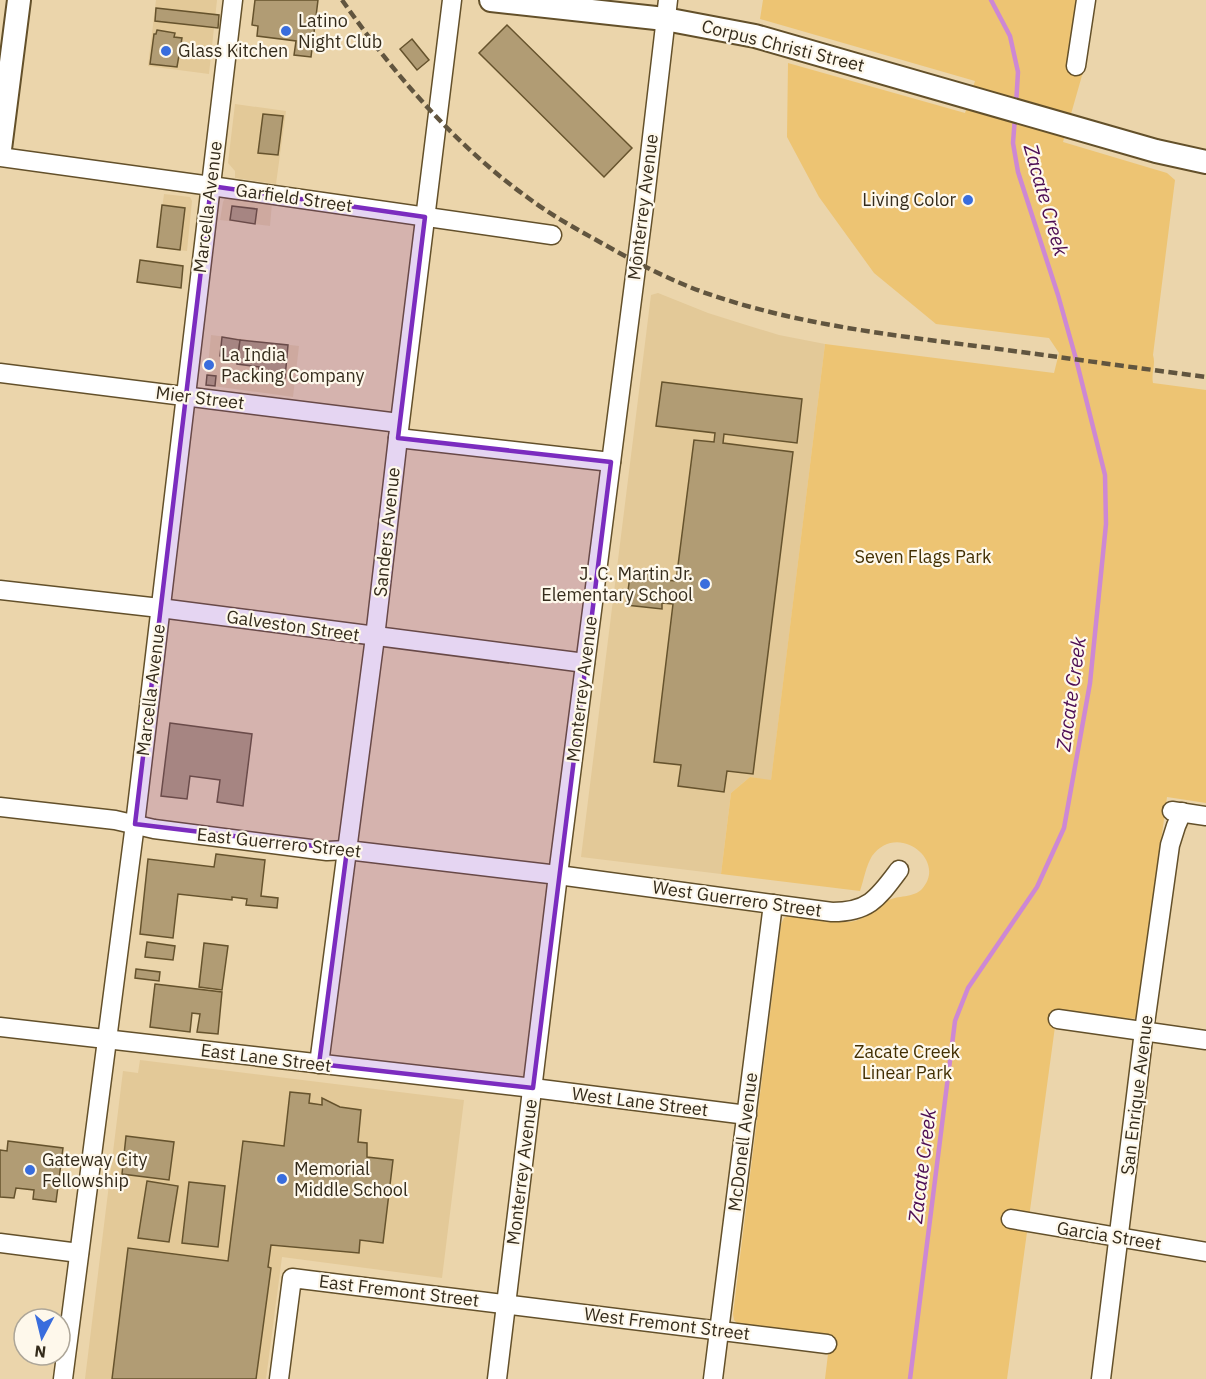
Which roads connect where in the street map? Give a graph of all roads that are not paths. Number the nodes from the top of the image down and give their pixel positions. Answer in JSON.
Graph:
{"nodes":[{"id":1,"x":19,"y":0,"type":"edge"},
{"id":2,"x":233,"y":0,"type":"edge"},
{"id":3,"x":452,"y":0,"type":"edge"},
{"id":4,"x":491,"y":0,"type":"edge"},
{"id":5,"x":1086,"y":0,"type":"edge"},
{"id":6,"x":666,"y":10,"type":"edge"},
{"id":7,"x":1076,"y":66,"type":"dead end"},
{"id":8,"x":0,"y":148,"type":"edge"},
{"id":9,"x":0,"y":157,"type":"edge"},
{"id":10,"x":1206,"y":162,"type":"edge"},
{"id":11,"x":211,"y":186,"type":"junction"},
{"id":12,"x":425,"y":217,"type":"junction"},
{"id":13,"x":552,"y":235,"type":"dead end"},
{"id":14,"x":0,"y":373,"type":"edge"},
{"id":15,"x":185,"y":396,"type":"junction"},
{"id":16,"x":398,"y":430,"type":"junction"},
{"id":17,"x":611,"y":462,"type":"junction"},
{"id":18,"x":0,"y":590,"type":"edge"},
{"id":19,"x":160,"y":608,"type":"junction"},
{"id":20,"x":375,"y":637,"type":"junction"},
{"id":21,"x":585,"y":663,"type":"junction"},
{"id":22,"x":0,"y":807,"type":"edge"},
{"id":23,"x":1206,"y":816,"type":"edge"},
{"id":24,"x":135,"y":824,"type":"junction"},
{"id":25,"x":346,"y":850,"type":"junction"},
{"id":26,"x":899,"y":870,"type":"dead end"},
{"id":27,"x":558,"y":875,"type":"junction"},
{"id":28,"x":773,"y":904,"type":"junction"},
{"id":29,"x":1059,"y":1019,"type":"dead end"},
{"id":30,"x":0,"y":1027,"type":"edge"},
{"id":31,"x":1144,"y":1031,"type":"junction"},
{"id":32,"x":107,"y":1040,"type":"junction"},
{"id":33,"x":1206,"y":1040,"type":"edge"},
{"id":34,"x":319,"y":1064,"type":"junction"},
{"id":35,"x":533,"y":1088,"type":"junction"},
{"id":36,"x":747,"y":1115,"type":"junction"},
{"id":37,"x":1011,"y":1220,"type":"dead end"},
{"id":38,"x":1119,"y":1238,"type":"junction"},
{"id":39,"x":0,"y":1243,"type":"edge"},
{"id":40,"x":79,"y":1252,"type":"junction"},
{"id":41,"x":1206,"y":1252,"type":"edge"},
{"id":42,"x":506,"y":1305,"type":"junction"},
{"id":43,"x":719,"y":1331,"type":"junction"},
{"id":44,"x":827,"y":1344,"type":"dead end"},
{"id":45,"x":63,"y":1379,"type":"edge"},
{"id":46,"x":279,"y":1379,"type":"edge"},
{"id":47,"x":497,"y":1379,"type":"edge"},
{"id":48,"x":713,"y":1379,"type":"edge"},
{"id":49,"x":1101,"y":1379,"type":"edge"}],
"edges":[{"from":1,"to":8,"type":"main road"},
{"from":2,"to":11,"type":"street","name":"Marcella Avenue"},
{"from":3,"to":12,"type":"street","name":"Sanders Avenue"},
{"from":4,"to":6,"type":"main road","name":"Corpus Christi Street"},
{"from":5,"to":7,"type":"street"},
{"from":6,"to":10,"type":"main road","name":"Corpus Christi Street"},
{"from":6,"to":17,"type":"street","name":"Monterrey Avenue"},
{"from":9,"to":11,"type":"street","name":"Garfield Street"},
{"from":11,"to":12,"type":"street","name":"Garfield Street"},
{"from":11,"to":15,"type":"street","name":"Marcella Avenue"},
{"from":12,"to":13,"type":"street","name":"Garfield Street"},
{"from":12,"to":16,"type":"street","name":"Sanders Avenue"},
{"from":14,"to":15,"type":"street","name":"Mier Street"},
{"from":15,"to":16,"type":"street","name":"Mier Street"},
{"from":15,"to":19,"type":"street","name":"Marcella Avenue"},
{"from":16,"to":17,"type":"street","name":"Mier Street"},
{"from":16,"to":20,"type":"street","name":"Sanders Avenue"},
{"from":17,"to":21,"type":"street","name":"Monterrey Avenue"},
{"from":18,"to":19,"type":"street","name":"Galveston Street"},
{"from":19,"to":20,"type":"street","name":"Galveston Street"},
{"from":19,"to":24,"type":"street","name":"Marcella Avenue"},
{"from":20,"to":21,"type":"street","name":"Galveston Street"},
{"from":20,"to":25,"type":"street","name":"Sanders Avenue"},
{"from":21,"to":27,"type":"street","name":"Monterrey Avenue"},
{"from":22,"to":24,"type":"street","name":"East Guerrero Street"},
{"from":23,"to":31,"type":"street","name":"San Enrique Avenue"},
{"from":24,"to":25,"type":"street","name":"East Guerrero Street"},
{"from":24,"to":32,"type":"street","name":"Marcella Avenue"},
{"from":25,"to":27,"type":"street","name":"East Guerrero Street"},
{"from":25,"to":34,"type":"street","name":"Sanders Avenue"},
{"from":26,"to":28,"type":"street","name":"West Guerrero Street"},
{"from":27,"to":28,"type":"street","name":"West Guerrero Street"},
{"from":27,"to":35,"type":"street","name":"Monterrey Avenue"},
{"from":28,"to":36,"type":"street","name":"McDonell Avenue"},
{"from":29,"to":31,"type":"street"},
{"from":30,"to":32,"type":"street","name":"East Lane Street"},
{"from":31,"to":33,"type":"street"},
{"from":31,"to":38,"type":"street","name":"San Enrique Avenue"},
{"from":32,"to":34,"type":"street","name":"East Lane Street"},
{"from":32,"to":40,"type":"street","name":"Marcella Avenue"},
{"from":34,"to":35,"type":"street","name":"East Lane Street"},
{"from":35,"to":36,"type":"street","name":"West Lane Street"},
{"from":35,"to":42,"type":"street","name":"Monterrey Avenue"},
{"from":36,"to":43,"type":"street","name":"McDonell Avenue"},
{"from":37,"to":38,"type":"street","name":"Garcia Street"},
{"from":38,"to":41,"type":"street","name":"Garcia Street"},
{"from":38,"to":49,"type":"street","name":"San Enrique Avenue"},
{"from":39,"to":40,"type":"street"},
{"from":40,"to":45,"type":"street","name":"Marcella Avenue"},
{"from":42,"to":43,"type":"street","name":"West Fremont Street"},
{"from":42,"to":46,"type":"street","name":"East Fremont Street"},
{"from":42,"to":47,"type":"street","name":"Monterrey Avenue"},
{"from":43,"to":44,"type":"street","name":"West Fremont Street"},
{"from":43,"to":48,"type":"street","name":"McDonell Avenue"}]}
